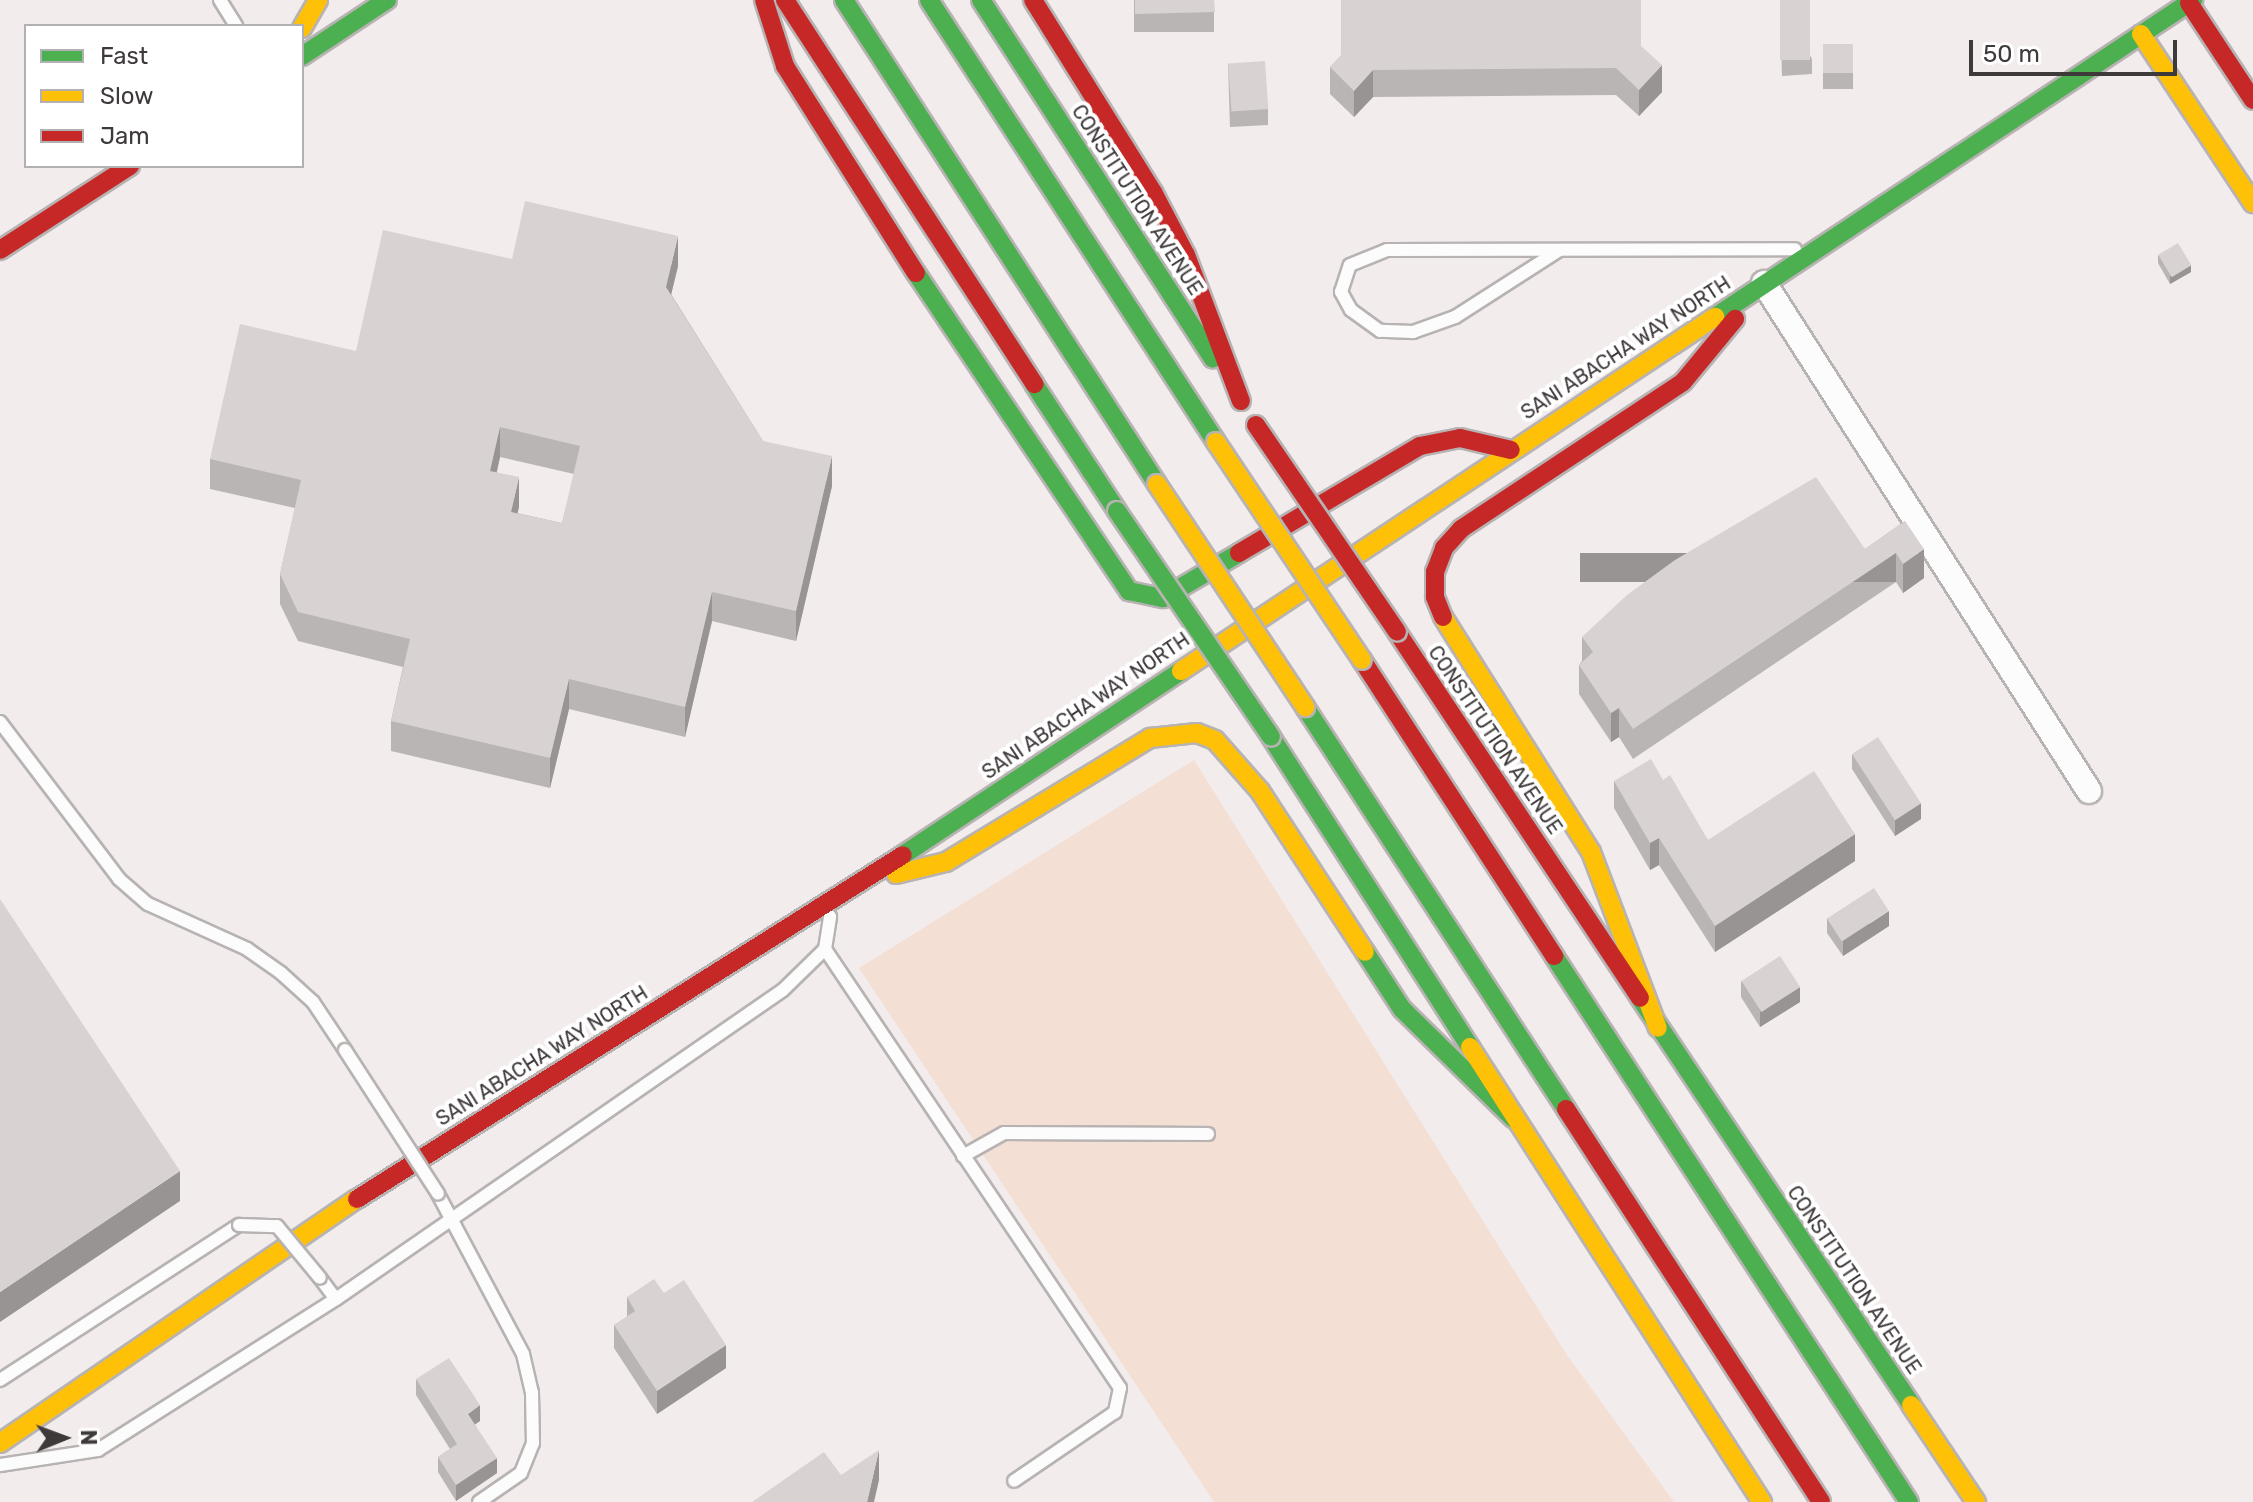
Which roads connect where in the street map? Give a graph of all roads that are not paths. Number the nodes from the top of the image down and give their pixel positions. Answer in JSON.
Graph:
{"nodes":[{"id":1,"x":220,"y":0,"type":"edge"},
{"id":2,"x":318,"y":0,"type":"edge"},
{"id":3,"x":387,"y":0,"type":"edge"},
{"id":4,"x":764,"y":0,"type":"edge"},
{"id":5,"x":785,"y":0,"type":"edge"},
{"id":6,"x":844,"y":0,"type":"edge"},
{"id":7,"x":929,"y":0,"type":"edge"},
{"id":8,"x":981,"y":0,"type":"edge"},
{"id":9,"x":1033,"y":0,"type":"edge"},
{"id":10,"x":2191,"y":1,"type":"edge"},
{"id":11,"x":235,"y":24,"type":"edge"},
{"id":12,"x":304,"y":24,"type":"edge"},
{"id":13,"x":2141,"y":34,"type":"junction"},
{"id":14,"x":304,"y":55,"type":"edge"},
{"id":15,"x":2253,"y":100,"type":"edge"},
{"id":16,"x":127,"y":168,"type":"edge"},
{"id":17,"x":2253,"y":203,"type":"edge"},
{"id":18,"x":1818,"y":249,"type":"junction"},
{"id":19,"x":0,"y":250,"type":"edge"},
{"id":20,"x":1558,"y":251,"type":"junction"},
{"id":21,"x":1764,"y":283,"type":"junction"},
{"id":22,"x":1241,"y":401,"type":"junction"},
{"id":23,"x":1511,"y":450,"type":"junction"},
{"id":24,"x":0,"y":722,"type":"edge"},
{"id":25,"x":2089,"y":791,"type":"dead end"},
{"id":26,"x":864,"y":881,"type":"junction"},
{"id":27,"x":833,"y":901,"type":"junction"},
{"id":28,"x":825,"y":949,"type":"junction"},
{"id":29,"x":1658,"y":1028,"type":"junction"},
{"id":30,"x":1513,"y":1118,"type":"junction"},
{"id":31,"x":1208,"y":1134,"type":"dead end"},
{"id":32,"x":963,"y":1156,"type":"junction"},
{"id":33,"x":454,"y":1219,"type":"junction"},
{"id":34,"x":336,"y":1299,"type":"junction"},
{"id":35,"x":0,"y":1380,"type":"edge"},
{"id":36,"x":0,"y":1443,"type":"edge"},
{"id":37,"x":0,"y":1465,"type":"edge"},
{"id":38,"x":1014,"y":1481,"type":"dead end"},
{"id":39,"x":479,"y":1502,"type":"edge"},
{"id":40,"x":1762,"y":1502,"type":"edge"},
{"id":41,"x":1821,"y":1502,"type":"edge"},
{"id":42,"x":1909,"y":1502,"type":"edge"},
{"id":43,"x":1976,"y":1502,"type":"edge"}],
"edges":[{"from":1,"to":11,"type":"lane"},
{"from":2,"to":12,"type":"main road"},
{"from":3,"to":14,"type":"main road"},
{"from":4,"to":23,"type":"main road"},
{"from":5,"to":30,"type":"main road","bridge":true},
{"from":6,"to":41,"type":"main road","bridge":true},
{"from":7,"to":42,"type":"main road","bridge":true},
{"from":8,"to":22,"type":"main road","name":"CONSTITUTION AVENUE"},
{"from":9,"to":22,"type":"main road"},
{"from":10,"to":13,"type":"main road","name":"SANI ABACHA WAY NORTH"},
{"from":10,"to":15,"type":"main road"},
{"from":13,"to":17,"type":"main road"},
{"from":13,"to":18,"type":"main road","name":"SANI ABACHA WAY NORTH"},
{"from":16,"to":19,"type":"main road"},
{"from":18,"to":20,"type":"lane"},
{"from":18,"to":21,"type":"main road","name":"SANI ABACHA WAY NORTH"},
{"from":20,"to":20,"type":"lane"},
{"from":21,"to":23,"type":"main road","name":"SANI ABACHA WAY NORTH"},
{"from":21,"to":25,"type":"street"},
{"from":21,"to":29,"type":"main road"},
{"from":22,"to":29,"type":"main road","name":"CONSTITUTION AVENUE","bridge":true},
{"from":23,"to":26,"type":"main road","name":"SANI ABACHA WAY NORTH"},
{"from":24,"to":33,"type":"lane","bridge":true},
{"from":26,"to":27,"type":"main road","name":"SANI ABACHA WAY NORTH"},
{"from":26,"to":30,"type":"main road"},
{"from":27,"to":28,"type":"lane"},
{"from":27,"to":36,"type":"main road","name":"SANI ABACHA WAY NORTH"},
{"from":28,"to":32,"type":"lane"},
{"from":28,"to":33,"type":"lane"},
{"from":29,"to":43,"type":"main road","name":"CONSTITUTION AVENUE"},
{"from":30,"to":40,"type":"main road"},
{"from":31,"to":32,"type":"lane"},
{"from":32,"to":38,"type":"lane"},
{"from":33,"to":34,"type":"lane"},
{"from":33,"to":39,"type":"lane"},
{"from":34,"to":35,"type":"lane","bridge":true},
{"from":34,"to":37,"type":"lane"}]}
